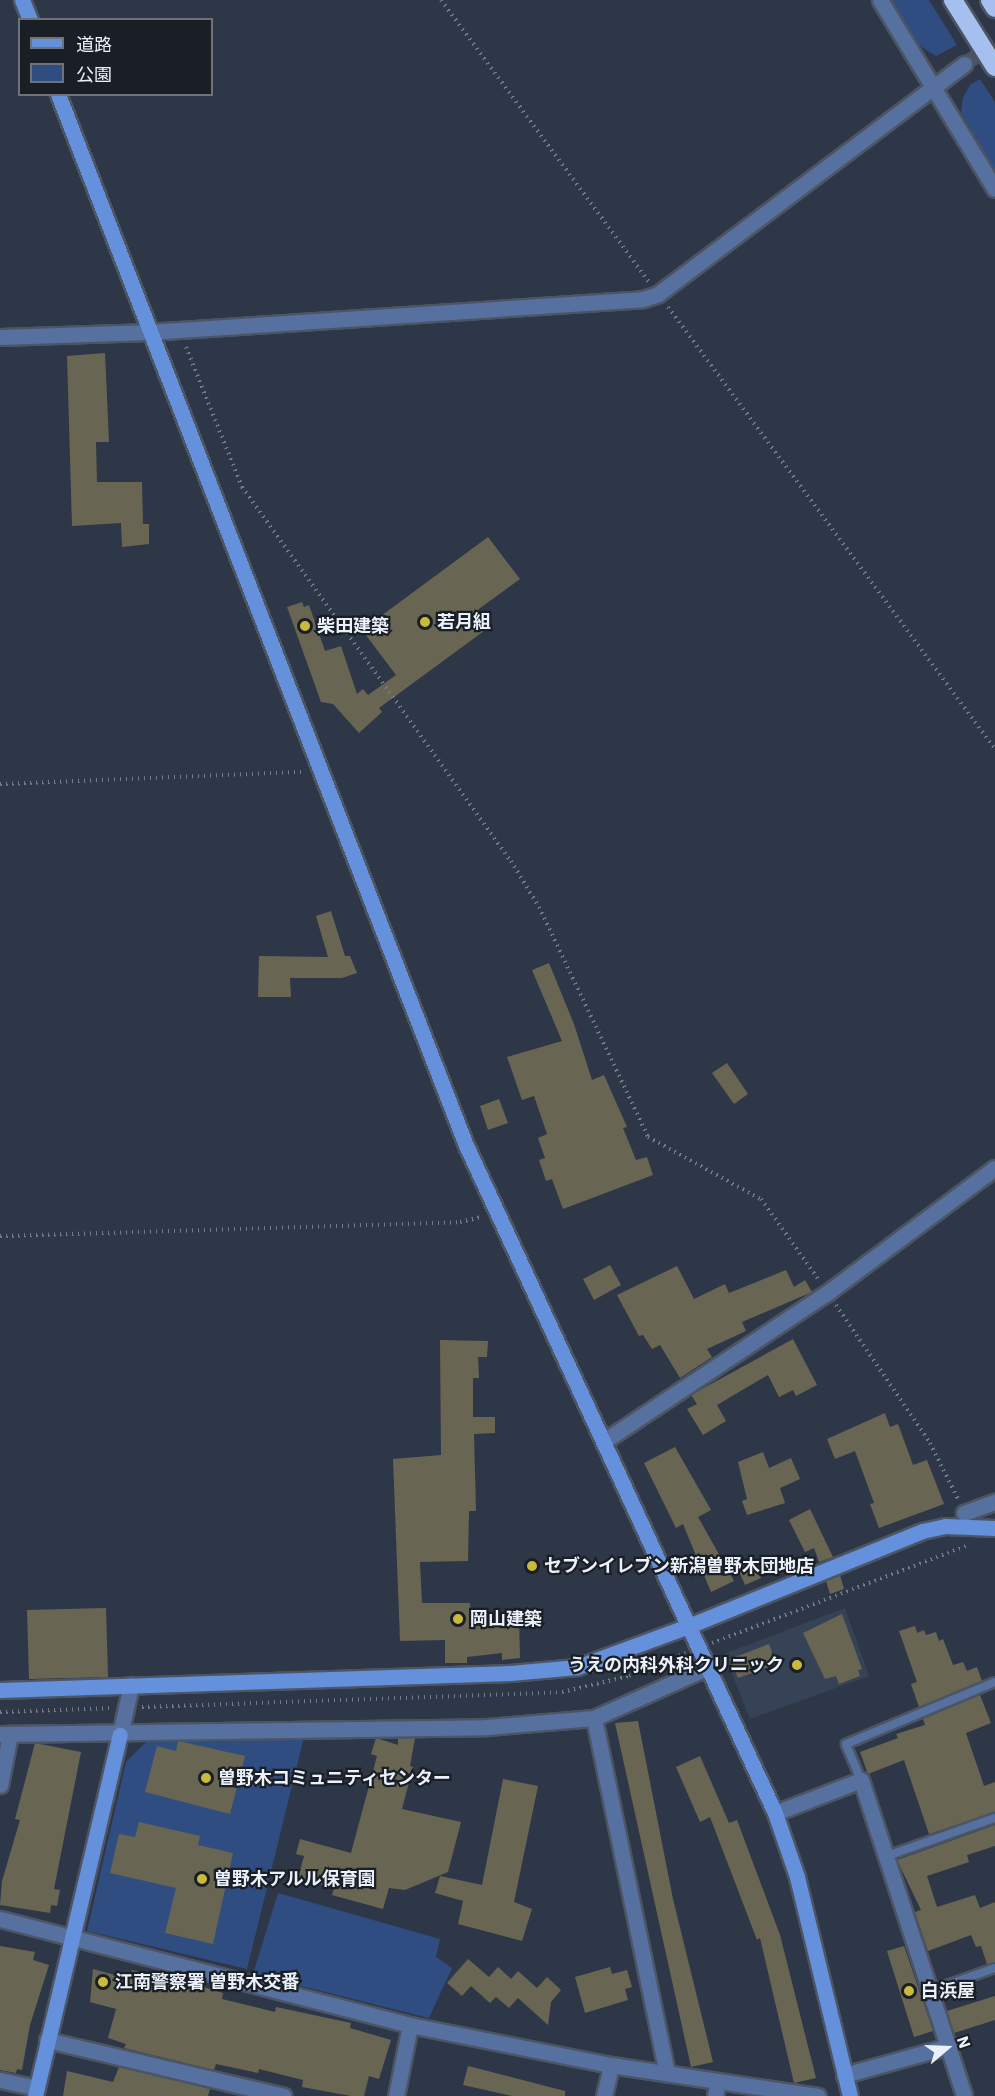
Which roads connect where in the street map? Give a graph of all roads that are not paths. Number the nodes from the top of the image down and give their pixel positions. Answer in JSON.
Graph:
{"nodes":[{"id":1,"x":22,"y":0,"type":"edge"},
{"id":2,"x":880,"y":0,"type":"edge"},
{"id":3,"x":953,"y":0,"type":"edge"},
{"id":4,"x":990,"y":0,"type":"edge"},
{"id":5,"x":995,"y":8,"type":"edge"},
{"id":6,"x":29,"y":18,"type":"edge"},
{"id":7,"x":964,"y":64,"type":"tunnel mouth"},
{"id":8,"x":995,"y":67,"type":"edge"},
{"id":9,"x":935,"y":86,"type":"junction"},
{"id":10,"x":59,"y":96,"type":"edge"},
{"id":11,"x":995,"y":189,"type":"edge"},
{"id":12,"x":149,"y":332,"type":"junction"},
{"id":13,"x":0,"y":338,"type":"edge"},
{"id":14,"x":995,"y":1168,"type":"edge"},
{"id":15,"x":604,"y":1441,"type":"junction"},
{"id":16,"x":995,"y":1502,"type":"edge"},
{"id":17,"x":964,"y":1513,"type":"road end"},
{"id":18,"x":995,"y":1528,"type":"edge"},
{"id":19,"x":691,"y":1626,"type":"junction"},
{"id":20,"x":710,"y":1666,"type":"junction"},
{"id":21,"x":995,"y":1682,"type":"edge"},
{"id":22,"x":131,"y":1685,"type":"junction"},
{"id":23,"x":0,"y":1690,"type":"edge"},
{"id":24,"x":594,"y":1718,"type":"junction"},
{"id":25,"x":5,"y":1734,"type":"edge"},
{"id":26,"x":120,"y":1735,"type":"junction"},
{"id":27,"x":861,"y":1780,"type":"junction"},
{"id":28,"x":0,"y":1785,"type":"edge"},
{"id":29,"x":775,"y":1813,"type":"junction"},
{"id":30,"x":995,"y":1818,"type":"edge"},
{"id":31,"x":884,"y":1857,"type":"junction"},
{"id":32,"x":0,"y":1920,"type":"edge"},
{"id":33,"x":71,"y":1936,"type":"junction"},
{"id":34,"x":995,"y":1968,"type":"edge"},
{"id":35,"x":927,"y":1992,"type":"junction"},
{"id":36,"x":410,"y":2025,"type":"junction"},
{"id":37,"x":47,"y":2040,"type":"junction"},
{"id":38,"x":949,"y":2046,"type":"junction"},
{"id":39,"x":611,"y":2065,"type":"junction"},
{"id":40,"x":668,"y":2074,"type":"junction"},
{"id":41,"x":844,"y":2075,"type":"junction"},
{"id":42,"x":0,"y":2080,"type":"edge"},
{"id":43,"x":716,"y":2089,"type":"edge"},
{"id":44,"x":739,"y":2090,"type":"edge"},
{"id":45,"x":36,"y":2092,"type":"edge"},
{"id":46,"x":283,"y":2096,"type":"edge"},
{"id":47,"x":396,"y":2096,"type":"edge"},
{"id":48,"x":604,"y":2096,"type":"edge"},
{"id":49,"x":818,"y":2096,"type":"edge"},
{"id":50,"x":850,"y":2096,"type":"edge"},
{"id":51,"x":964,"y":2096,"type":"edge"}],
"edges":[{"from":1,"to":6,"type":"street"},
{"from":2,"to":9,"type":"street"},
{"from":3,"to":8,"type":"highway"},
{"from":4,"to":5,"type":"highway"},
{"from":7,"to":9,"type":"street"},
{"from":9,"to":11,"type":"street"},
{"from":9,"to":12,"type":"street"},
{"from":10,"to":12,"type":"street"},
{"from":12,"to":13,"type":"street"},
{"from":12,"to":15,"type":"street"},
{"from":14,"to":15,"type":"street"},
{"from":15,"to":19,"type":"street"},
{"from":16,"to":17,"type":"street"},
{"from":18,"to":19,"type":"street"},
{"from":19,"to":20,"type":"street"},
{"from":19,"to":22,"type":"street"},
{"from":20,"to":24,"type":"street"},
{"from":20,"to":29,"type":"street"},
{"from":21,"to":27,"type":"lane"},
{"from":22,"to":23,"type":"street"},
{"from":22,"to":26,"type":"street"},
{"from":24,"to":26,"type":"street"},
{"from":24,"to":40,"type":"street"},
{"from":25,"to":26,"type":"street"},
{"from":25,"to":28,"type":"street"},
{"from":26,"to":33,"type":"street"},
{"from":27,"to":29,"type":"street"},
{"from":27,"to":31,"type":"street"},
{"from":29,"to":41,"type":"street"},
{"from":30,"to":31,"type":"lane"},
{"from":31,"to":35,"type":"street"},
{"from":32,"to":33,"type":"street"},
{"from":33,"to":36,"type":"street"},
{"from":33,"to":37,"type":"street"},
{"from":34,"to":35,"type":"lane"},
{"from":35,"to":38,"type":"street"},
{"from":36,"to":39,"type":"street"},
{"from":36,"to":47,"type":"street"},
{"from":37,"to":45,"type":"street"},
{"from":37,"to":46,"type":"street"},
{"from":38,"to":41,"type":"street"},
{"from":38,"to":51,"type":"street"},
{"from":39,"to":40,"type":"street"},
{"from":39,"to":48,"type":"street"},
{"from":40,"to":43,"type":"street"},
{"from":41,"to":50,"type":"street"},
{"from":42,"to":45,"type":"street"},
{"from":43,"to":44,"type":"street"},
{"from":44,"to":49,"type":"street"}]}
